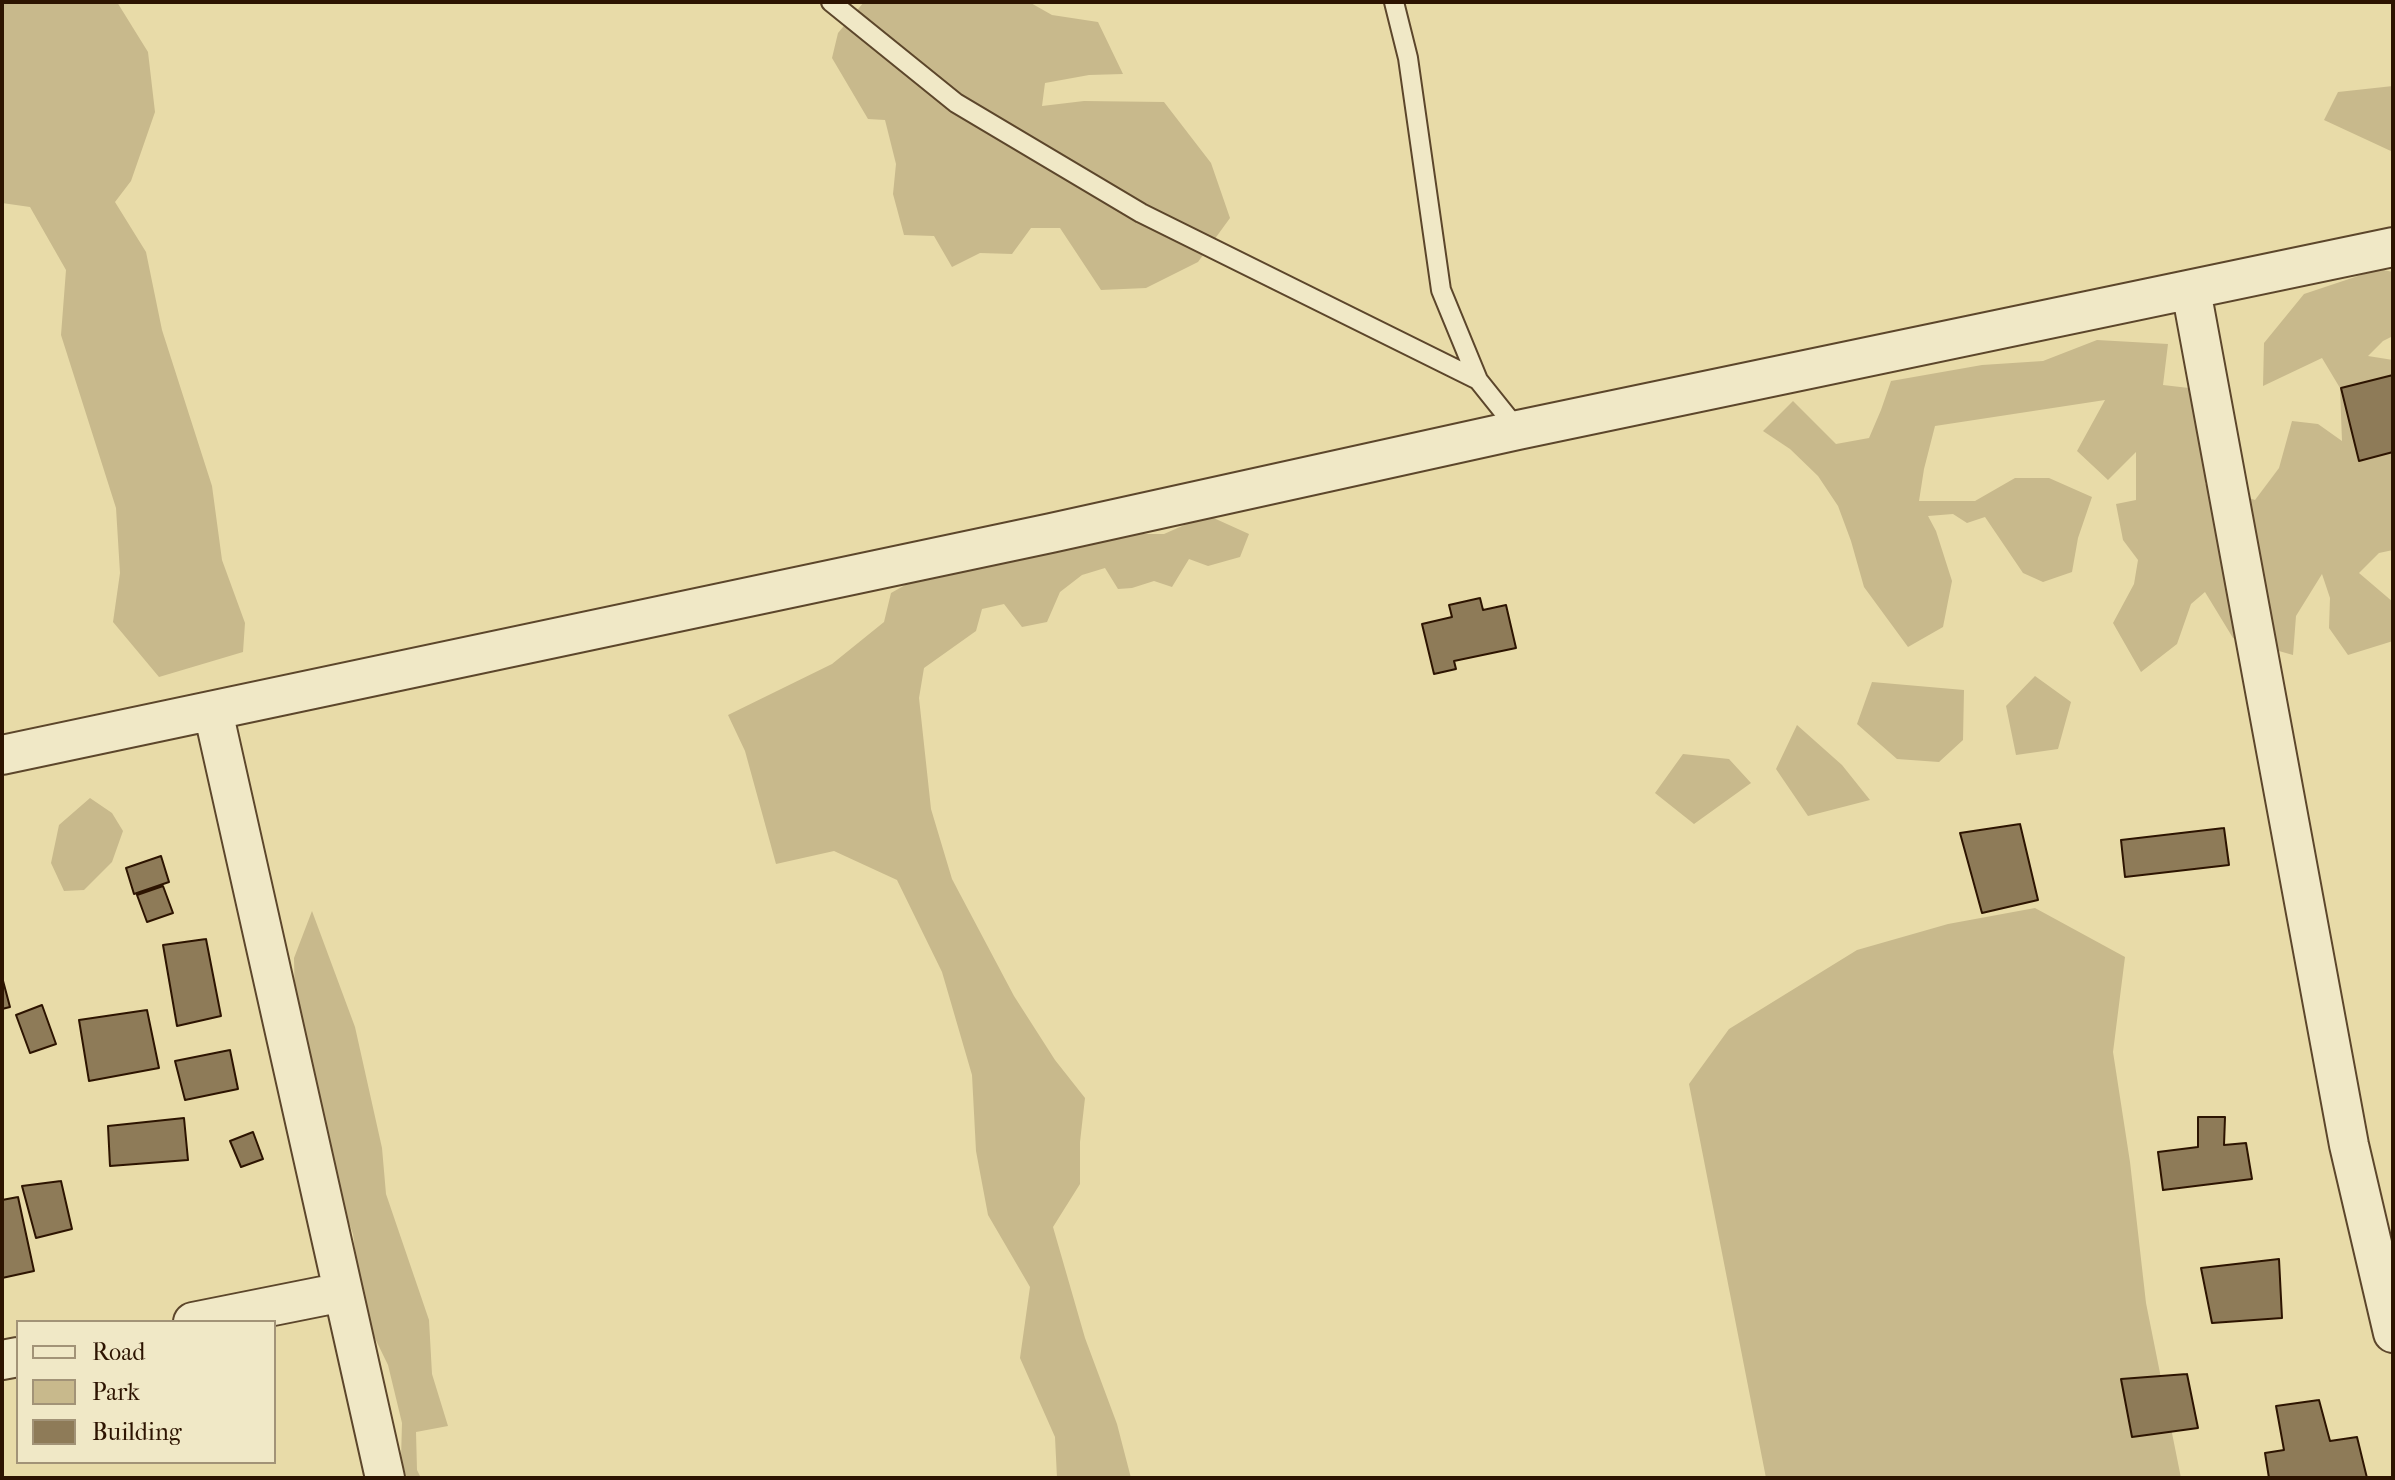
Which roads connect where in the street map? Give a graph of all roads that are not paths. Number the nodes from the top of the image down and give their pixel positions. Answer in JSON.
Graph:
{"nodes":[{"id":1,"x":831,"y":2,"type":"edge"},
{"id":2,"x":1394,"y":2,"type":"edge"},
{"id":3,"x":2393,"y":247,"type":"edge"},
{"id":4,"x":2191,"y":290,"type":"junction"},
{"id":5,"x":1478,"y":380,"type":"junction"},
{"id":6,"x":1518,"y":430,"type":"junction"},
{"id":7,"x":213,"y":711,"type":"junction"},
{"id":8,"x":2,"y":755,"type":"edge"},
{"id":9,"x":343,"y":1292,"type":"junction"},
{"id":10,"x":203,"y":1320,"type":"edge"},
{"id":11,"x":2393,"y":1333,"type":"edge"},
{"id":12,"x":385,"y":1478,"type":"edge"}],
"edges":[{"from":1,"to":5,"type":"lane"},
{"from":2,"to":5,"type":"lane"},
{"from":3,"to":4,"type":"street"},
{"from":4,"to":6,"type":"street"},
{"from":4,"to":11,"type":"street"},
{"from":5,"to":6,"type":"lane"},
{"from":6,"to":7,"type":"street"},
{"from":7,"to":8,"type":"street"},
{"from":7,"to":9,"type":"street"},
{"from":9,"to":10,"type":"street"},
{"from":9,"to":12,"type":"street"}]}
